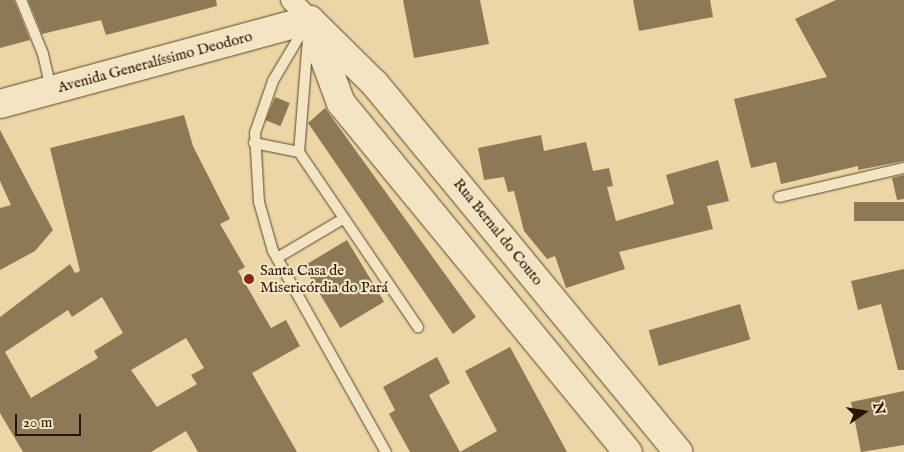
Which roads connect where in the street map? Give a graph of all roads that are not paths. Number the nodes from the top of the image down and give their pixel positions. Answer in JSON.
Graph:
{"nodes":[{"id":1,"x":21,"y":0,"type":"edge"},
{"id":2,"x":291,"y":0,"type":"edge"},
{"id":3,"x":312,"y":10,"type":"edge"},
{"id":4,"x":52,"y":90,"type":"junction"},
{"id":5,"x":0,"y":104,"type":"edge"},
{"id":6,"x":254,"y":143,"type":"junction"},
{"id":7,"x":299,"y":152,"type":"junction"},
{"id":8,"x":904,"y":168,"type":"edge"},
{"id":9,"x":779,"y":197,"type":"dead end"},
{"id":10,"x":343,"y":219,"type":"junction"},
{"id":11,"x":277,"y":258,"type":"junction"},
{"id":12,"x":418,"y":327,"type":"dead end"},
{"id":13,"x":386,"y":452,"type":"edge"},
{"id":14,"x":628,"y":452,"type":"edge"},
{"id":15,"x":678,"y":452,"type":"edge"}],
"edges":[{"from":1,"to":4,"type":"lane"},
{"from":2,"to":3,"type":"street","name":"Rua Bernal do Couto"},
{"from":3,"to":4,"type":"street","name":"Avenida Generalíssimo Deodoro"},
{"from":3,"to":6,"type":"lane"},
{"from":3,"to":7,"type":"lane"},
{"from":3,"to":14,"type":"street","name":"Rua Bernal do Couto"},
{"from":3,"to":15,"type":"street","name":"Rua Bernal do Couto"},
{"from":4,"to":5,"type":"street","name":"Avenida Generalíssimo Deodoro"},
{"from":6,"to":7,"type":"lane"},
{"from":6,"to":11,"type":"lane"},
{"from":7,"to":10,"type":"lane"},
{"from":8,"to":9,"type":"lane"},
{"from":10,"to":11,"type":"lane"},
{"from":10,"to":12,"type":"lane"},
{"from":11,"to":13,"type":"lane"}]}
